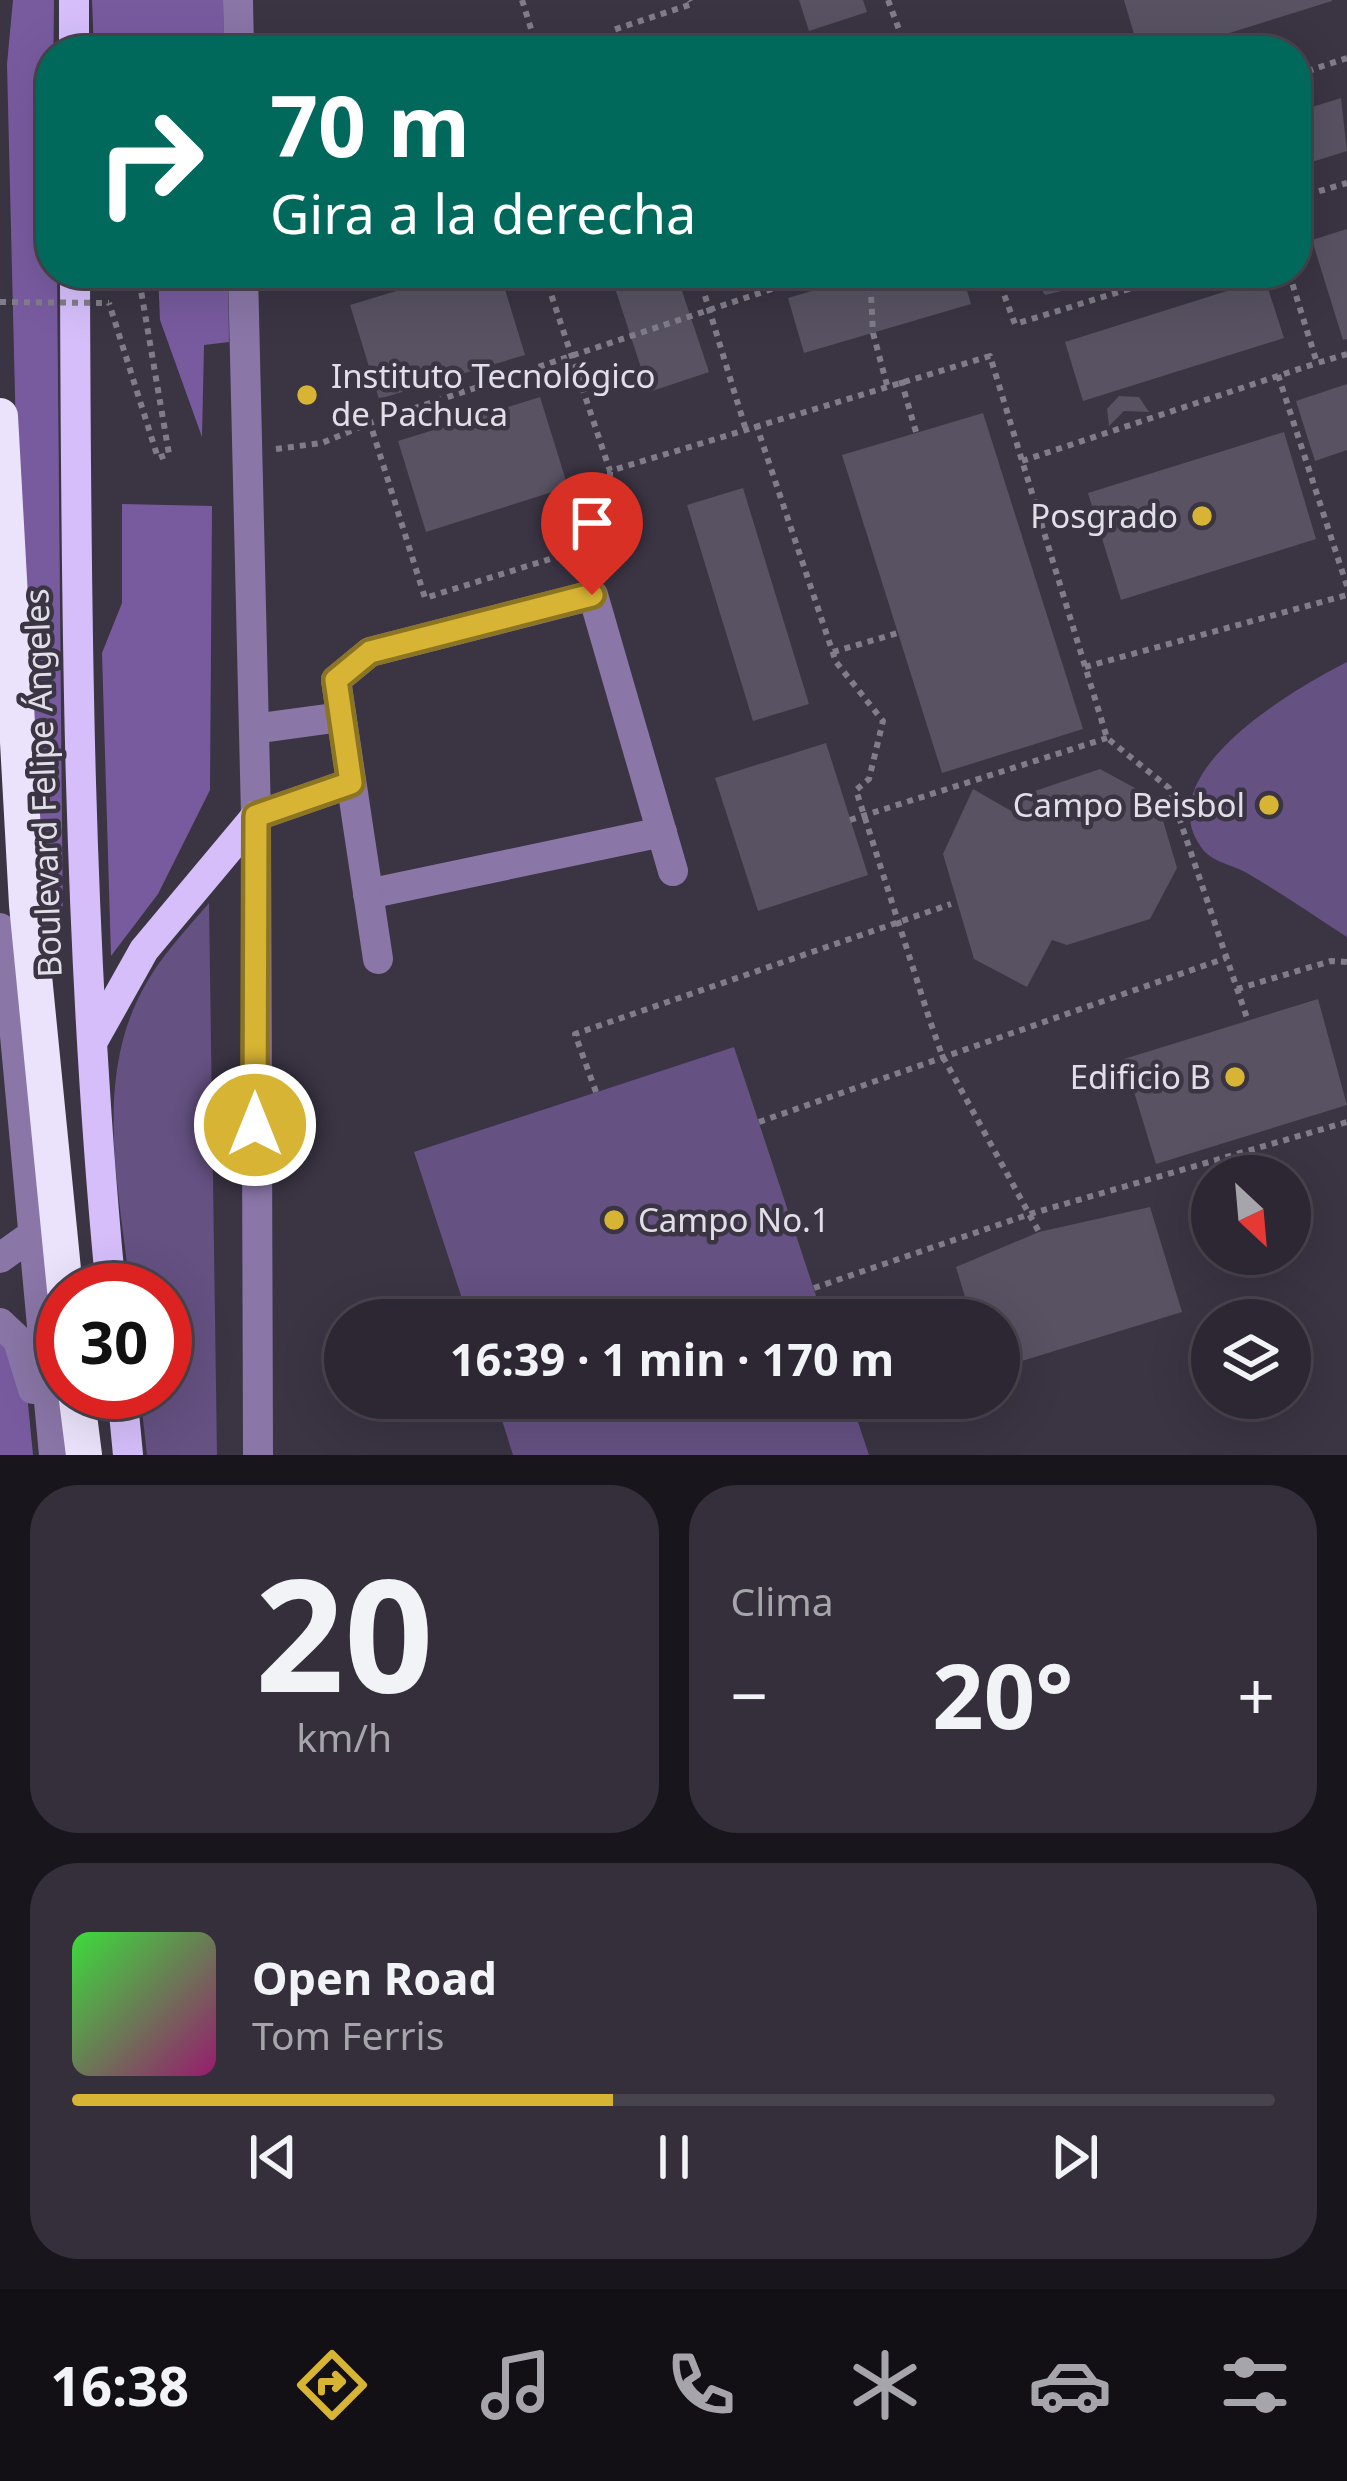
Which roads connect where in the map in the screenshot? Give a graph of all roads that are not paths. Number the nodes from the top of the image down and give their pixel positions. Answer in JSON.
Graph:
{"nodes":[{"id":1,"x":74,"y":0,"type":"edge"},
{"id":2,"x":238,"y":0,"type":"edge"},
{"id":3,"x":74,"y":36,"type":"edge"},
{"id":4,"x":239,"y":36,"type":"edge"},
{"id":5,"x":75,"y":288,"type":"edge"},
{"id":6,"x":243,"y":288,"type":"edge"},
{"id":7,"x":0,"y":416,"type":"edge"},
{"id":8,"x":341,"y":717,"type":"junction"},
{"id":9,"x":254,"y":729,"type":"junction"},
{"id":10,"x":351,"y":783,"type":"junction"},
{"id":11,"x":256,"y":816,"type":"junction"},
{"id":12,"x":662,"y":832,"type":"junction"},
{"id":13,"x":674,"y":871,"type":"dead end"},
{"id":14,"x":368,"y":894,"type":"junction"},
{"id":15,"x":0,"y":928,"type":"edge"},
{"id":16,"x":378,"y":959,"type":"dead end"},
{"id":17,"x":93,"y":1040,"type":"junction"},
{"id":18,"x":35,"y":1233,"type":"junction"},
{"id":19,"x":0,"y":1258,"type":"edge"},
{"id":20,"x":62,"y":1263,"type":"edge"},
{"id":21,"x":109,"y":1263,"type":"edge"},
{"id":22,"x":0,"y":1323,"type":"edge"},
{"id":23,"x":79,"y":1419,"type":"edge"},
{"id":24,"x":125,"y":1419,"type":"edge"},
{"id":25,"x":40,"y":1455,"type":"edge"},
{"id":26,"x":55,"y":1455,"type":"edge"},
{"id":27,"x":84,"y":1455,"type":"edge"},
{"id":28,"x":128,"y":1455,"type":"edge"},
{"id":29,"x":258,"y":1455,"type":"edge"}],
"edges":[{"from":1,"to":3,"type":"main road"},
{"from":2,"to":4,"type":"street"},
{"from":5,"to":17,"type":"main road","name":"Boulevard Felipe Ángeles"},
{"from":6,"to":9,"type":"street"},
{"from":7,"to":20,"type":"highway","name":"Boulevard Felipe Ángeles"},
{"from":8,"to":9,"type":"street"},
{"from":8,"to":10,"type":"street"},
{"from":8,"to":12,"type":"street"},
{"from":9,"to":11,"type":"street"},
{"from":10,"to":11,"type":"street"},
{"from":10,"to":14,"type":"street"},
{"from":11,"to":17,"type":"main road"},
{"from":11,"to":29,"type":"street"},
{"from":12,"to":13,"type":"street"},
{"from":12,"to":14,"type":"street"},
{"from":14,"to":16,"type":"street"},
{"from":15,"to":18,"type":"street"},
{"from":17,"to":21,"type":"main road","name":"Boulevard Felipe Ángeles"},
{"from":18,"to":19,"type":"street"},
{"from":18,"to":26,"type":"street"},
{"from":22,"to":25,"type":"street"},
{"from":23,"to":27,"type":"highway"},
{"from":24,"to":28,"type":"main road"}]}
